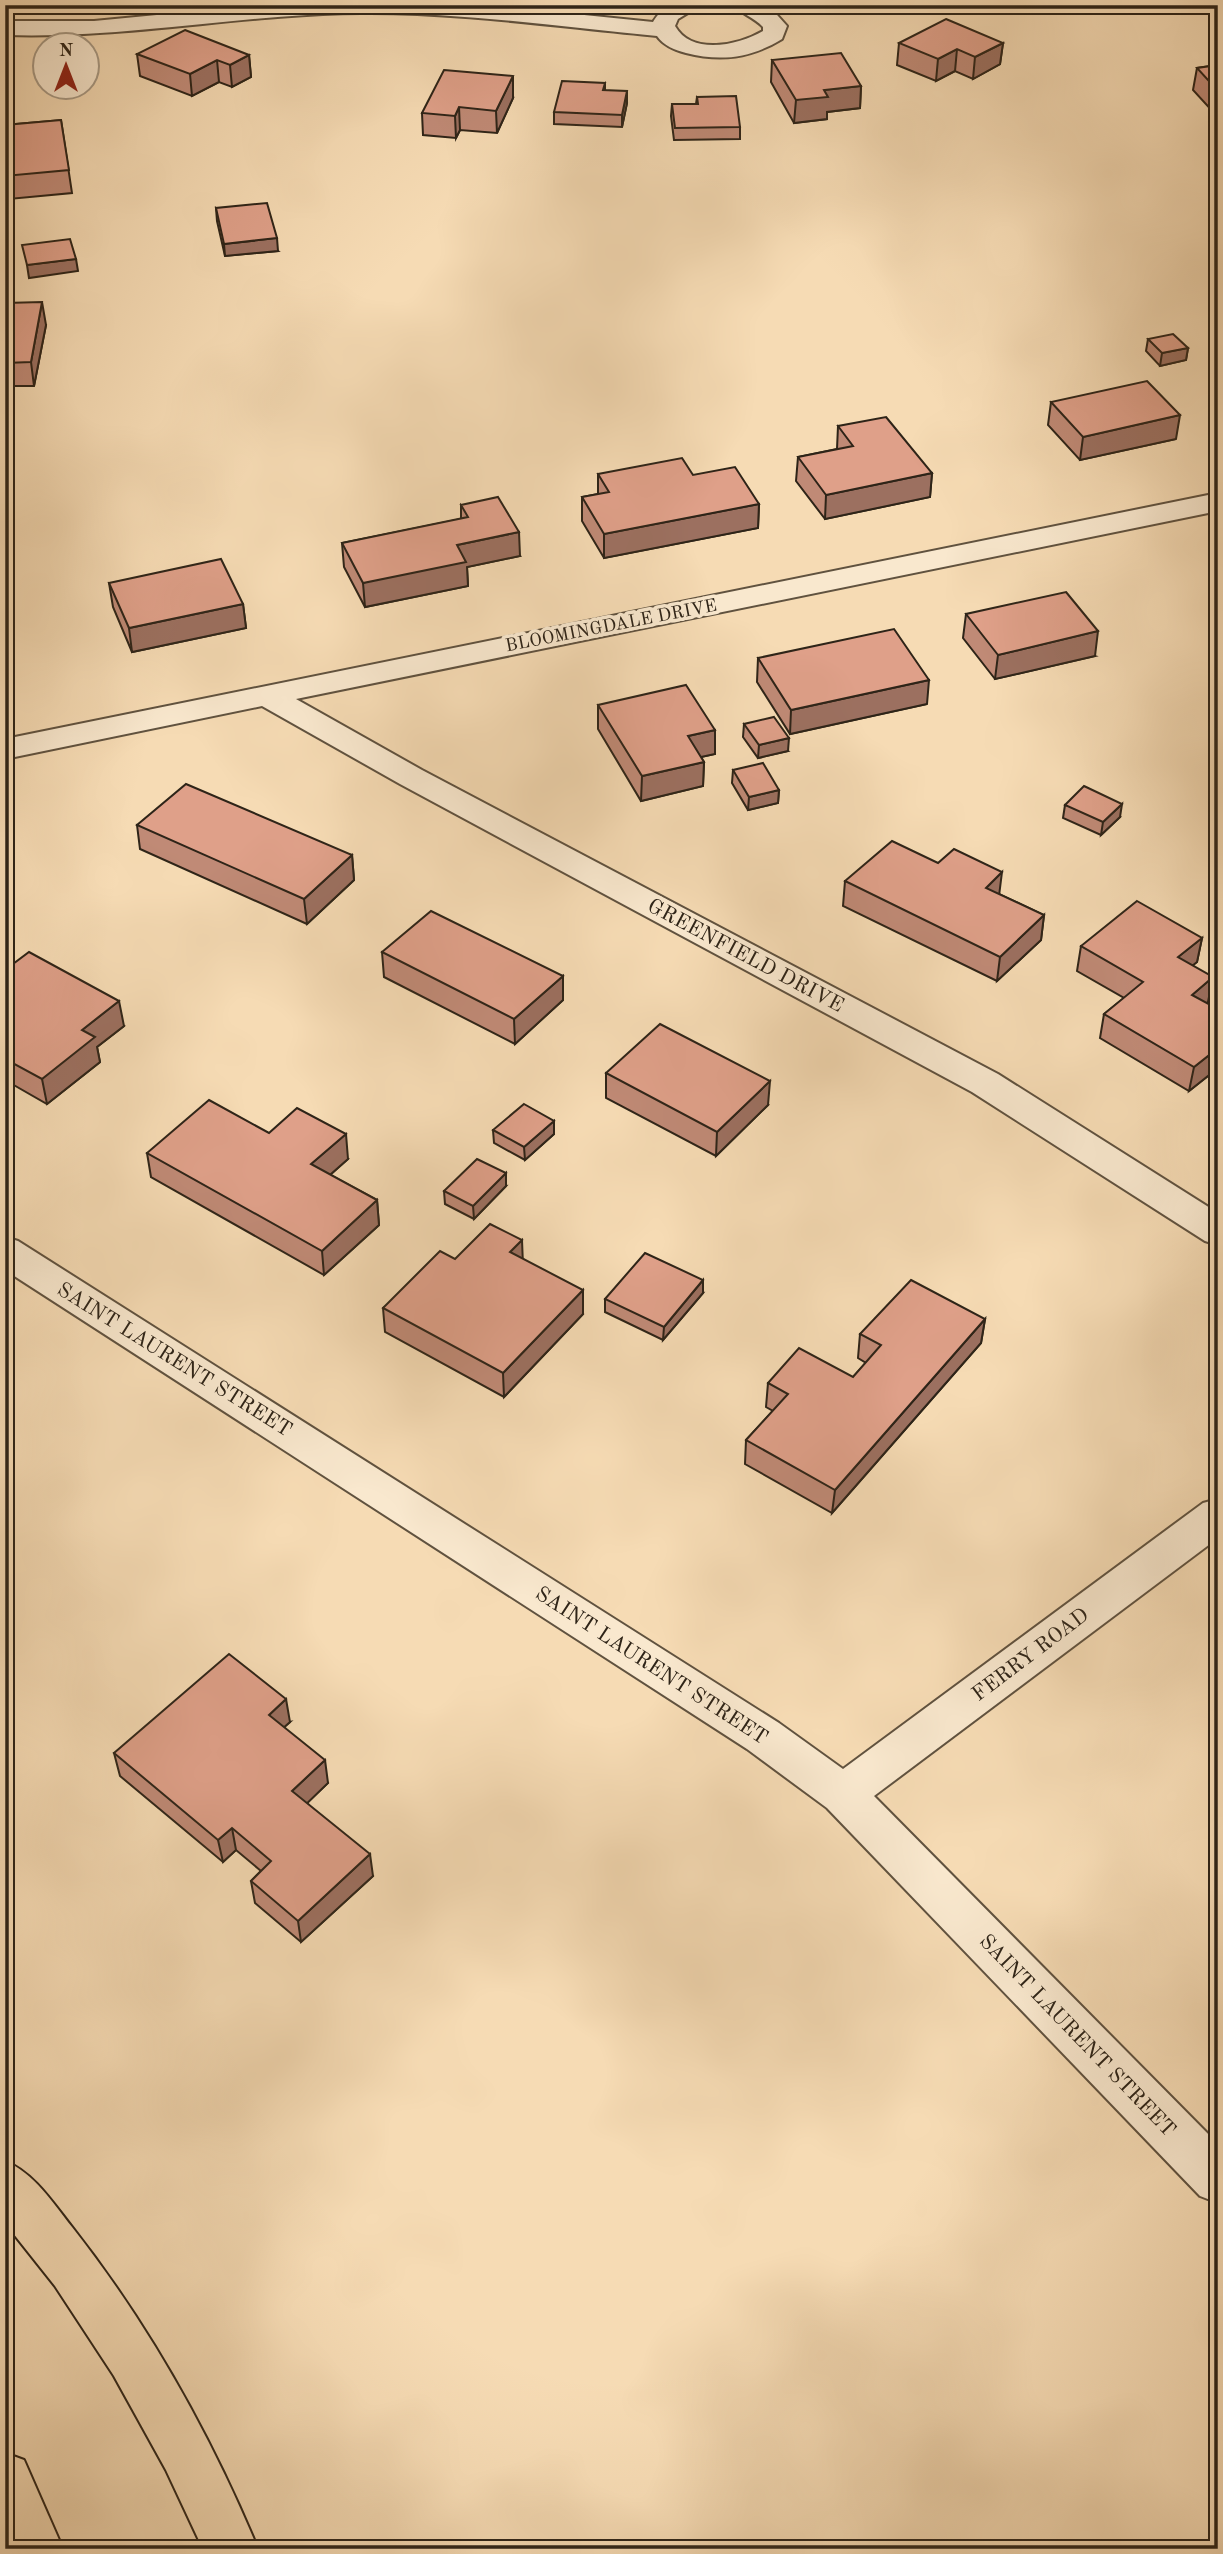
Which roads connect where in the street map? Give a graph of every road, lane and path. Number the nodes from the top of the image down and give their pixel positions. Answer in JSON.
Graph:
{"nodes":[{"id":1,"x":690,"y":5,"type":"edge"},
{"id":2,"x":745,"y":5,"type":"edge"},
{"id":3,"x":5,"y":28,"type":"edge"},
{"id":4,"x":663,"y":30,"type":"junction"},
{"id":5,"x":1218,"y":502,"type":"edge"},
{"id":6,"x":265,"y":695,"type":"junction"},
{"id":7,"x":5,"y":749,"type":"edge"},
{"id":8,"x":1218,"y":1231,"type":"edge"},
{"id":9,"x":5,"y":1251,"type":"edge"},
{"id":10,"x":1218,"y":1515,"type":"edge"},
{"id":11,"x":843,"y":1794,"type":"junction"},
{"id":12,"x":1218,"y":2179,"type":"edge"},
{"id":13,"x":5,"y":2185,"type":"edge"},
{"id":14,"x":5,"y":2479,"type":"edge"},
{"id":15,"x":36,"y":2549,"type":"edge"},
{"id":16,"x":231,"y":2549,"type":"edge"}],
"edges":[{"from":1,"to":4,"type":"street"},
{"from":2,"to":4,"type":"street"},
{"from":3,"to":4,"type":"street"},
{"from":5,"to":6,"type":"street","name":"BLOOMINGDALE DRIVE"},
{"from":6,"to":7,"type":"street","name":"BLOOMINGDALE DRIVE"},
{"from":6,"to":8,"type":"street","name":"GREENFIELD DRIVE"},
{"from":9,"to":11,"type":"street","name":"SAINT LAURENT STREET"},
{"from":10,"to":11,"type":"street","name":"FERRY ROAD"},
{"from":11,"to":12,"type":"street","name":"SAINT LAURENT STREET"},
{"from":13,"to":16,"type":"highway"},
{"from":14,"to":15,"type":"highway"}]}
